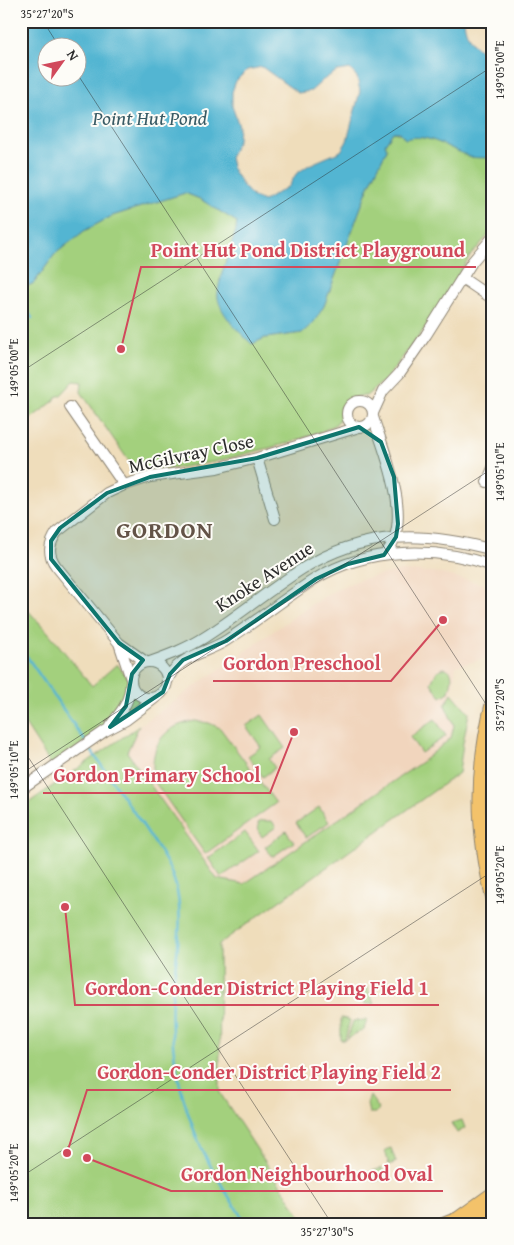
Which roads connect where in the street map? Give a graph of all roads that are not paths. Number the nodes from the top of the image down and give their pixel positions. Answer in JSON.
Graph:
{"nodes":[{"id":1,"x":493,"y":237,"type":"edge"},
{"id":2,"x":462,"y":278,"type":"junction"},
{"id":3,"x":493,"y":299,"type":"edge"},
{"id":4,"x":383,"y":391,"type":"junction"},
{"id":5,"x":362,"y":401,"type":"junction"},
{"id":6,"x":70,"y":407,"type":"dead end"},
{"id":7,"x":373,"y":415,"type":"junction"},
{"id":8,"x":348,"y":416,"type":"junction"},
{"id":9,"x":361,"y":427,"type":"junction"},
{"id":10,"x":330,"y":434,"type":"junction"},
{"id":11,"x":381,"y":442,"type":"junction"},
{"id":12,"x":257,"y":458,"type":"junction"},
{"id":13,"x":493,"y":468,"type":"edge"},
{"id":14,"x":487,"y":482,"type":"dead end"},
{"id":15,"x":124,"y":485,"type":"junction"},
{"id":16,"x":275,"y":519,"type":"dead end"},
{"id":17,"x":396,"y":537,"type":"junction"},
{"id":18,"x":493,"y":550,"type":"edge"},
{"id":19,"x":411,"y":553,"type":"junction"},
{"id":20,"x":384,"y":555,"type":"junction"},
{"id":21,"x":493,"y":566,"type":"edge"},
{"id":22,"x":119,"y":643,"type":"junction"},
{"id":23,"x":148,"y":662,"type":"junction"},
{"id":24,"x":131,"y":680,"type":"junction"},
{"id":25,"x":168,"y":682,"type":"junction"},
{"id":26,"x":159,"y":695,"type":"junction"},
{"id":27,"x":493,"y":698,"type":"edge"},
{"id":28,"x":110,"y":727,"type":"junction"},
{"id":29,"x":21,"y":789,"type":"edge"},
{"id":30,"x":493,"y":901,"type":"edge"},
{"id":31,"x":493,"y":1193,"type":"edge"},
{"id":32,"x":493,"y":1207,"type":"edge"},
{"id":33,"x":443,"y":1224,"type":"edge"},
{"id":34,"x":468,"y":1224,"type":"edge"}],
"edges":[{"from":1,"to":2,"type":"street"},
{"from":2,"to":3,"type":"street"},
{"from":2,"to":4,"type":"street"},
{"from":4,"to":5,"type":"street"},
{"from":4,"to":7,"type":"street"},
{"from":5,"to":7,"type":"street"},
{"from":5,"to":8,"type":"street"},
{"from":6,"to":15,"type":"street"},
{"from":7,"to":9,"type":"street"},
{"from":7,"to":11,"type":"street"},
{"from":8,"to":9,"type":"street"},
{"from":8,"to":10,"type":"street","name":"McGilvray Close"},
{"from":9,"to":10,"type":"street","name":"McGilvray Close"},
{"from":9,"to":11,"type":"street"},
{"from":10,"to":12,"type":"street","name":"McGilvray Close"},
{"from":11,"to":17,"type":"street"},
{"from":12,"to":15,"type":"street","name":"McGilvray Close"},
{"from":12,"to":16,"type":"street"},
{"from":13,"to":14,"type":"street"},
{"from":15,"to":22,"type":"street","name":"McGilvray Close"},
{"from":17,"to":18,"type":"street","name":"Knoke Avenue"},
{"from":17,"to":19,"type":"street"},
{"from":17,"to":20,"type":"street"},
{"from":17,"to":23,"type":"street","name":"Knoke Avenue"},
{"from":19,"to":20,"type":"street","name":"Knoke Avenue"},
{"from":19,"to":21,"type":"street","name":"Knoke Avenue"},
{"from":20,"to":25,"type":"street","name":"Knoke Avenue"},
{"from":22,"to":23,"type":"street","name":"McGilvray Close"},
{"from":22,"to":24,"type":"street","name":"McGilvray Close"},
{"from":23,"to":24,"type":"street"},
{"from":23,"to":25,"type":"street"},
{"from":24,"to":26,"type":"street"},
{"from":24,"to":28,"type":"street"},
{"from":25,"to":26,"type":"street"},
{"from":26,"to":28,"type":"street"},
{"from":27,"to":30,"type":"main road"},
{"from":28,"to":29,"type":"street"},
{"from":31,"to":33,"type":"main road"},
{"from":32,"to":34,"type":"main road"}]}
